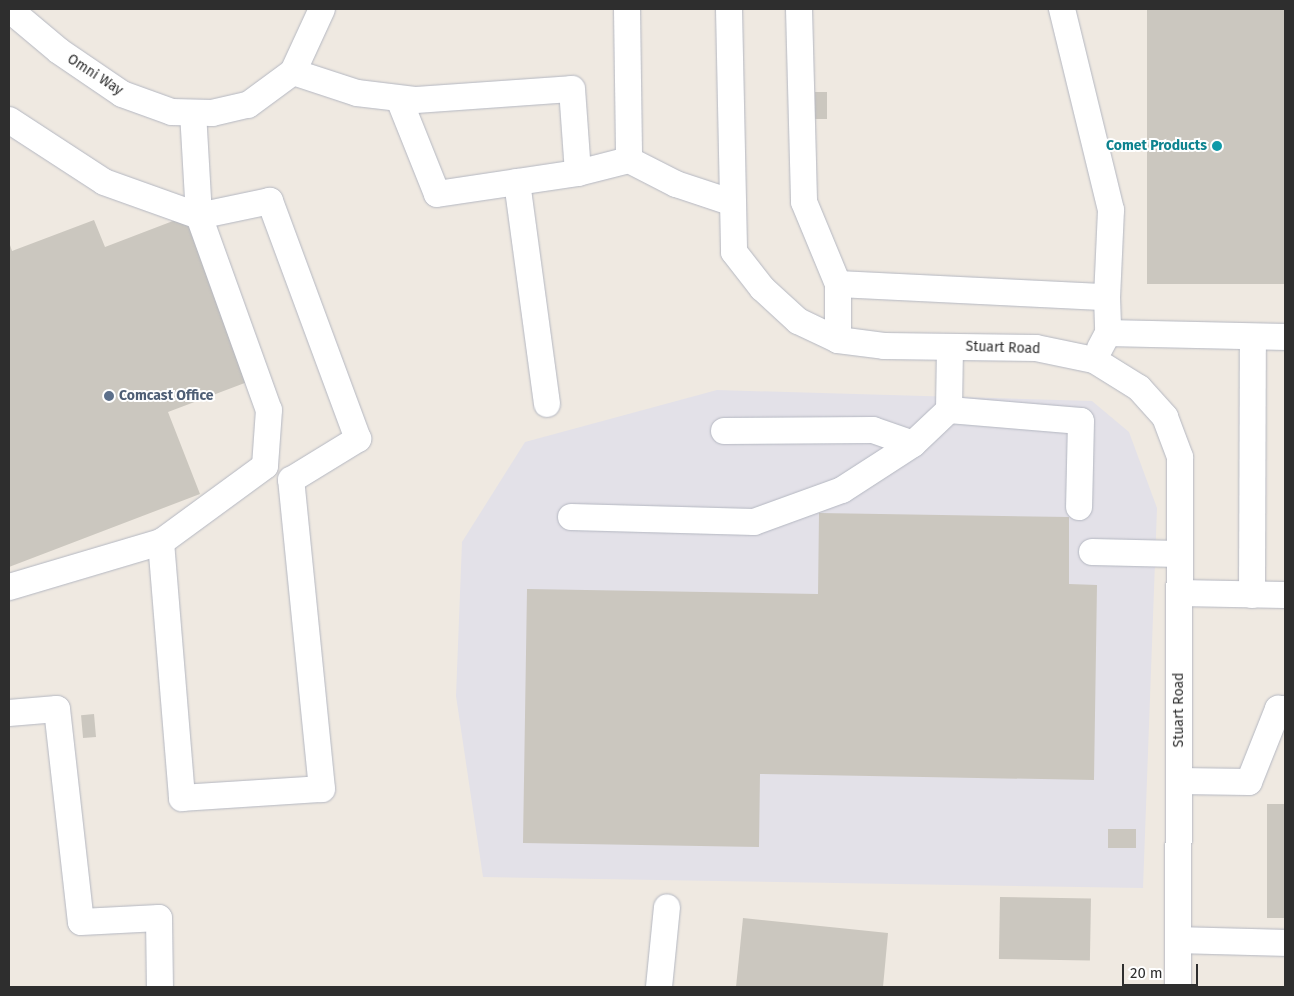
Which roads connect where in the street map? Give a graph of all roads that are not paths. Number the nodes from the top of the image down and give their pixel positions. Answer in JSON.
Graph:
{"nodes":[{"id":1,"x":9,"y":9,"type":"edge"},
{"id":2,"x":322,"y":9,"type":"edge"},
{"id":3,"x":627,"y":9,"type":"edge"},
{"id":4,"x":729,"y":9,"type":"edge"},
{"id":5,"x":800,"y":9,"type":"edge"},
{"id":6,"x":1062,"y":9,"type":"edge"},
{"id":7,"x":293,"y":72,"type":"junction"},
{"id":8,"x":399,"y":98,"type":"junction"},
{"id":9,"x":193,"y":113,"type":"junction"},
{"id":10,"x":9,"y":120,"type":"edge"},
{"id":11,"x":629,"y":160,"type":"junction"},
{"id":12,"x":578,"y":173,"type":"junction"},
{"id":13,"x":517,"y":182,"type":"junction"},
{"id":14,"x":733,"y":203,"type":"junction"},
{"id":15,"x":199,"y":216,"type":"junction"},
{"id":16,"x":838,"y":284,"type":"junction"},
{"id":17,"x":1107,"y":297,"type":"junction"},
{"id":18,"x":1108,"y":333,"type":"junction"},
{"id":19,"x":1253,"y":336,"type":"junction"},
{"id":20,"x":1285,"y":337,"type":"edge"},
{"id":21,"x":838,"y":340,"type":"junction"},
{"id":22,"x":950,"y":346,"type":"junction"},
{"id":23,"x":1094,"y":360,"type":"junction"},
{"id":24,"x":547,"y":404,"type":"dead end"},
{"id":25,"x":949,"y":410,"type":"junction"},
{"id":26,"x":724,"y":431,"type":"dead end"},
{"id":27,"x":912,"y":444,"type":"junction"},
{"id":28,"x":1079,"y":507,"type":"dead end"},
{"id":29,"x":571,"y":516,"type":"dead end"},
{"id":30,"x":161,"y":542,"type":"junction"},
{"id":31,"x":1092,"y":552,"type":"dead end"},
{"id":32,"x":1180,"y":554,"type":"junction"},
{"id":33,"x":9,"y":587,"type":"edge"},
{"id":34,"x":1179,"y":593,"type":"junction"},
{"id":35,"x":1252,"y":594,"type":"junction"},
{"id":36,"x":1285,"y":595,"type":"edge"},
{"id":37,"x":1285,"y":709,"type":"edge"},
{"id":38,"x":9,"y":713,"type":"edge"},
{"id":39,"x":1179,"y":781,"type":"junction"},
{"id":40,"x":667,"y":907,"type":"dead end"},
{"id":41,"x":1178,"y":940,"type":"junction"},
{"id":42,"x":1285,"y":943,"type":"edge"},
{"id":43,"x":160,"y":987,"type":"edge"},
{"id":44,"x":659,"y":987,"type":"edge"},
{"id":45,"x":1178,"y":987,"type":"edge"}],
"edges":[{"from":1,"to":9,"type":"street","name":"Omni Way"},
{"from":2,"to":7,"type":"street","name":"Omni Way"},
{"from":3,"to":11,"type":"street"},
{"from":4,"to":14,"type":"street","name":"Stuart Road"},
{"from":5,"to":16,"type":"street"},
{"from":6,"to":17,"type":"street"},
{"from":7,"to":8,"type":"street"},
{"from":7,"to":9,"type":"street","name":"Omni Way"},
{"from":8,"to":12,"type":"street"},
{"from":8,"to":13,"type":"street"},
{"from":9,"to":15,"type":"street"},
{"from":10,"to":15,"type":"street"},
{"from":11,"to":12,"type":"street"},
{"from":11,"to":14,"type":"street"},
{"from":12,"to":13,"type":"street"},
{"from":13,"to":24,"type":"street"},
{"from":14,"to":21,"type":"street","name":"Stuart Road"},
{"from":15,"to":30,"type":"street"},
{"from":15,"to":30,"type":"street"},
{"from":16,"to":17,"type":"street"},
{"from":16,"to":21,"type":"street"},
{"from":17,"to":18,"type":"street"},
{"from":18,"to":19,"type":"street"},
{"from":18,"to":23,"type":"street"},
{"from":19,"to":20,"type":"street"},
{"from":19,"to":35,"type":"street"},
{"from":21,"to":22,"type":"street","name":"Stuart Road"},
{"from":22,"to":23,"type":"street","name":"Stuart Road"},
{"from":22,"to":25,"type":"street"},
{"from":23,"to":32,"type":"street","name":"Stuart Road"},
{"from":25,"to":27,"type":"street"},
{"from":25,"to":28,"type":"street"},
{"from":26,"to":27,"type":"street"},
{"from":27,"to":29,"type":"street"},
{"from":30,"to":33,"type":"street"},
{"from":31,"to":32,"type":"street"},
{"from":32,"to":34,"type":"street","name":"Stuart Road"},
{"from":34,"to":35,"type":"street"},
{"from":34,"to":39,"type":"street","name":"Stuart Road"},
{"from":35,"to":36,"type":"street"},
{"from":37,"to":39,"type":"street"},
{"from":38,"to":43,"type":"street"},
{"from":39,"to":41,"type":"street","name":"Stuart Road"},
{"from":40,"to":44,"type":"street"},
{"from":41,"to":42,"type":"street"},
{"from":41,"to":45,"type":"street","name":"Stuart Road"}]}
